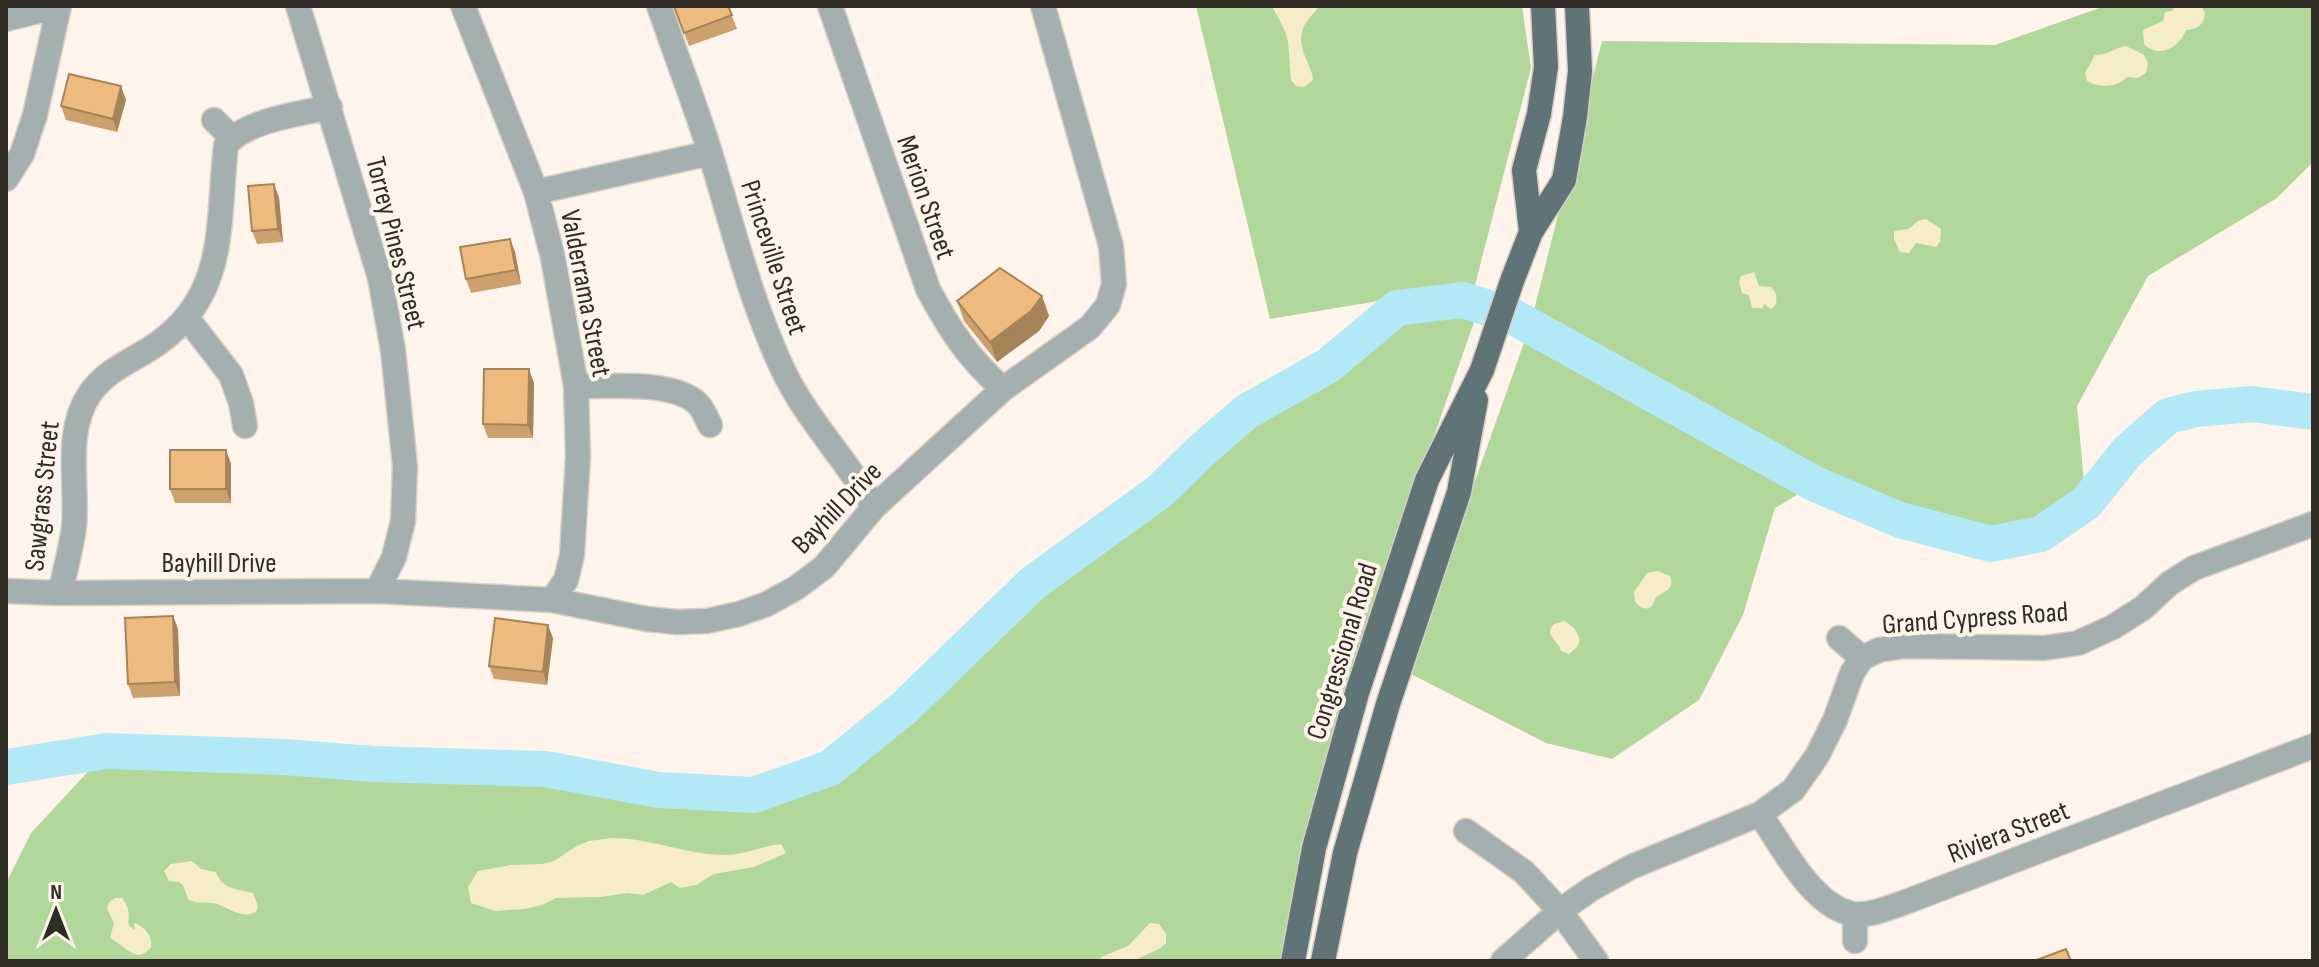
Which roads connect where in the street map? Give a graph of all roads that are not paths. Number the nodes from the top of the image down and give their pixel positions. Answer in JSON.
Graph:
{"nodes":[{"id":1,"x":58,"y":6,"type":"edge"},
{"id":2,"x":298,"y":6,"type":"edge"},
{"id":3,"x":463,"y":6,"type":"edge"},
{"id":4,"x":659,"y":6,"type":"edge"},
{"id":5,"x":830,"y":6,"type":"edge"},
{"id":6,"x":1043,"y":6,"type":"edge"},
{"id":7,"x":1543,"y":6,"type":"edge"},
{"id":8,"x":1577,"y":6,"type":"edge"},
{"id":9,"x":6,"y":19,"type":"edge"},
{"id":10,"x":330,"y":107,"type":"junction"},
{"id":11,"x":214,"y":120,"type":"dead end"},
{"id":12,"x":232,"y":138,"type":"junction"},
{"id":13,"x":710,"y":153,"type":"junction"},
{"id":14,"x":6,"y":179,"type":"edge"},
{"id":15,"x":536,"y":192,"type":"junction"},
{"id":16,"x":1531,"y":232,"type":"junction"},
{"id":17,"x":187,"y":318,"type":"junction"},
{"id":18,"x":1483,"y":367,"type":"junction"},
{"id":19,"x":576,"y":386,"type":"junction"},
{"id":20,"x":1003,"y":389,"type":"junction"},
{"id":21,"x":710,"y":425,"type":"dead end"},
{"id":22,"x":245,"y":426,"type":"dead end"},
{"id":23,"x":874,"y":507,"type":"junction"},
{"id":24,"x":2313,"y":524,"type":"edge"},
{"id":25,"x":6,"y":591,"type":"edge"},
{"id":26,"x":377,"y":591,"type":"junction"},
{"id":27,"x":60,"y":593,"type":"junction"},
{"id":28,"x":552,"y":600,"type":"junction"},
{"id":29,"x":1839,"y":638,"type":"dead end"},
{"id":30,"x":1862,"y":658,"type":"junction"},
{"id":31,"x":2313,"y":746,"type":"edge"},
{"id":32,"x":1760,"y":814,"type":"junction"},
{"id":33,"x":1466,"y":831,"type":"dead end"},
{"id":34,"x":1560,"y":911,"type":"junction"},
{"id":35,"x":1855,"y":915,"type":"junction"},
{"id":36,"x":1855,"y":941,"type":"dead end"},
{"id":37,"x":1293,"y":961,"type":"edge"},
{"id":38,"x":1323,"y":961,"type":"edge"},
{"id":39,"x":1503,"y":961,"type":"edge"},
{"id":40,"x":1596,"y":961,"type":"edge"}],
"edges":[{"from":1,"to":9,"type":"street"},
{"from":1,"to":14,"type":"street"},
{"from":2,"to":10,"type":"street","name":"Torrey Pines Street"},
{"from":3,"to":15,"type":"street","name":"Valderrama Street"},
{"from":4,"to":13,"type":"street","name":"Princeville Street"},
{"from":5,"to":20,"type":"street","name":"Merion Street"},
{"from":6,"to":20,"type":"street","name":"Bayhill Drive"},
{"from":7,"to":16,"type":"main road","name":"Congressional Road"},
{"from":8,"to":16,"type":"main road","name":"Congressional Road"},
{"from":10,"to":12,"type":"street"},
{"from":10,"to":26,"type":"street","name":"Torrey Pines Street"},
{"from":11,"to":12,"type":"street"},
{"from":12,"to":17,"type":"street","name":"Sawgrass Street"},
{"from":13,"to":15,"type":"street"},
{"from":13,"to":23,"type":"street","name":"Princeville Street"},
{"from":15,"to":19,"type":"street","name":"Valderrama Street"},
{"from":16,"to":18,"type":"main road","name":"Congressional Road"},
{"from":17,"to":22,"type":"street"},
{"from":17,"to":27,"type":"street","name":"Sawgrass Street"},
{"from":18,"to":37,"type":"main road","name":"Congressional Road"},
{"from":18,"to":38,"type":"main road","name":"Congressional Road"},
{"from":19,"to":21,"type":"street"},
{"from":19,"to":28,"type":"street","name":"Valderrama Street"},
{"from":20,"to":23,"type":"street","name":"Bayhill Drive"},
{"from":23,"to":28,"type":"street","name":"Bayhill Drive"},
{"from":24,"to":30,"type":"street","name":"Grand Cypress Road"},
{"from":25,"to":27,"type":"street","name":"Bayhill Drive"},
{"from":26,"to":27,"type":"street","name":"Bayhill Drive"},
{"from":26,"to":28,"type":"street","name":"Bayhill Drive"},
{"from":29,"to":30,"type":"street"},
{"from":30,"to":32,"type":"street","name":"Grand Cypress Road"},
{"from":31,"to":35,"type":"street","name":"Riviera Street"},
{"from":32,"to":34,"type":"street","name":"Grand Cypress Road"},
{"from":32,"to":35,"type":"street"},
{"from":33,"to":34,"type":"street"},
{"from":34,"to":39,"type":"street","name":"Grand Cypress Road"},
{"from":34,"to":40,"type":"street"},
{"from":35,"to":36,"type":"street"}]}
